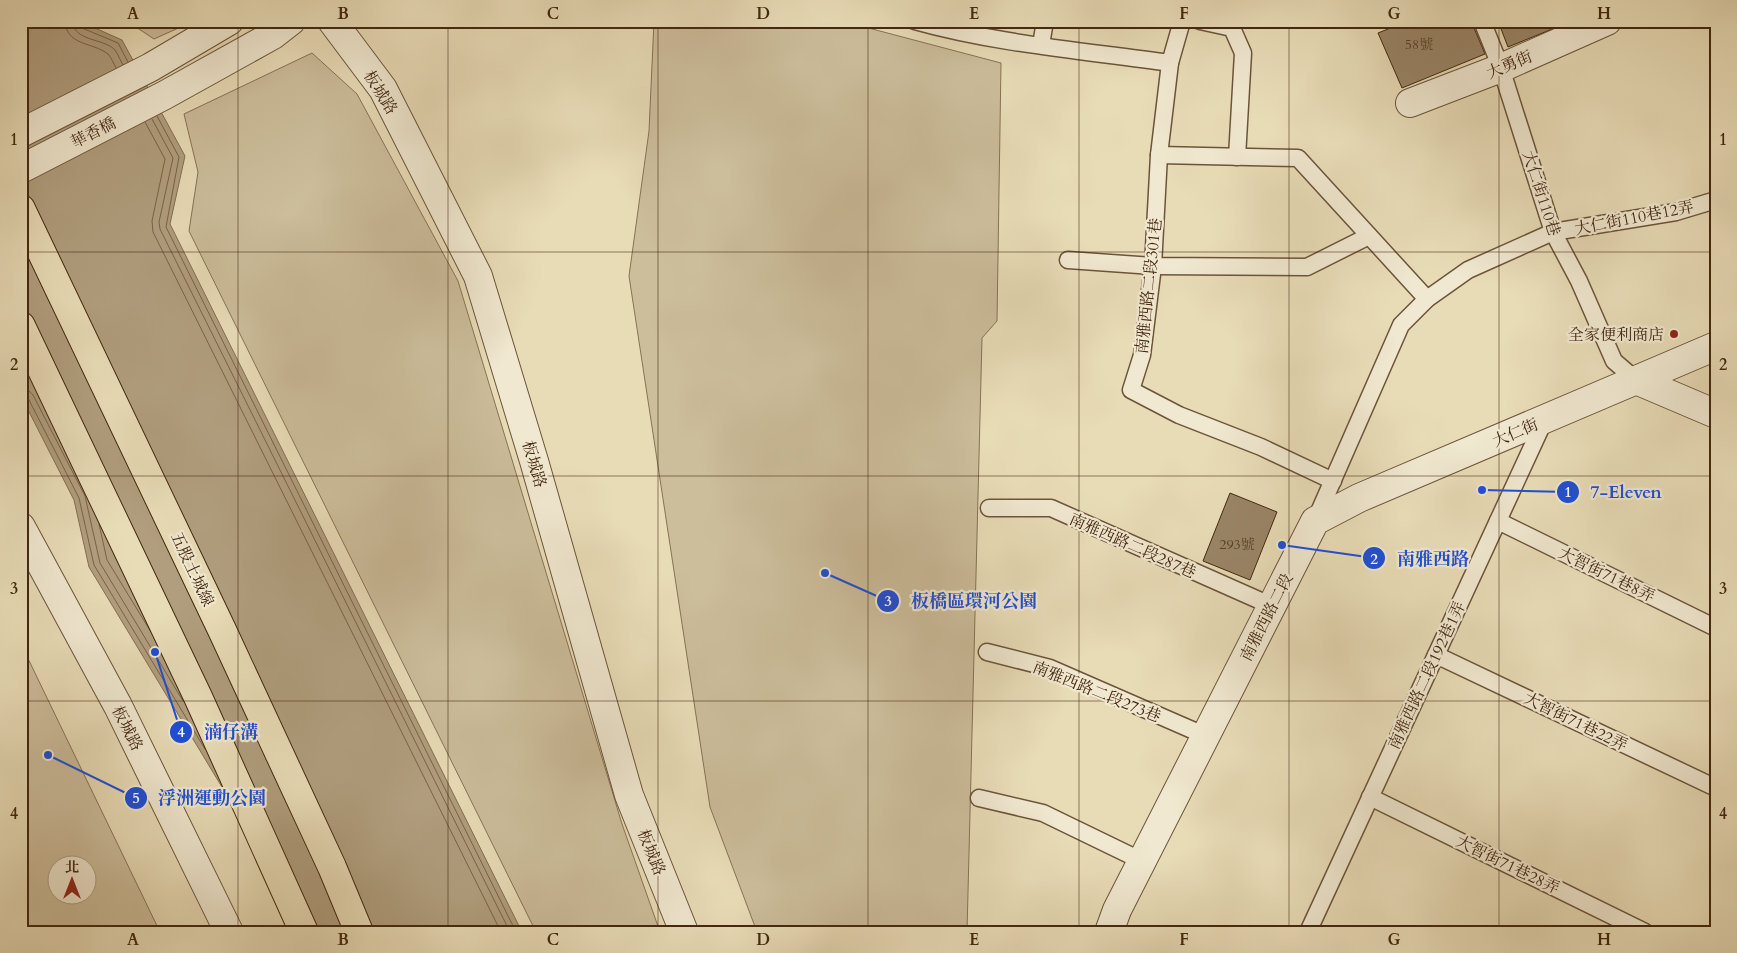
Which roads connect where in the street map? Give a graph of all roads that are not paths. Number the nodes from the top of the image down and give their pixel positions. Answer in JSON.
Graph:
{"nodes":[{"id":1,"x":229,"y":21,"type":"edge"},
{"id":2,"x":291,"y":21,"type":"edge"},
{"id":3,"x":332,"y":21,"type":"edge"},
{"id":4,"x":915,"y":21,"type":"edge"},
{"id":5,"x":1045,"y":21,"type":"edge"},
{"id":6,"x":1182,"y":21,"type":"edge"},
{"id":7,"x":1200,"y":21,"type":"edge"},
{"id":8,"x":1482,"y":21,"type":"edge"},
{"id":9,"x":1607,"y":21,"type":"edge"},
{"id":10,"x":1041,"y":45,"type":"junction"},
{"id":11,"x":1170,"y":63,"type":"junction"},
{"id":12,"x":1502,"y":68,"type":"junction"},
{"id":13,"x":1410,"y":103,"type":"dead end"},
{"id":14,"x":21,"y":133,"type":"edge"},
{"id":15,"x":1159,"y":155,"type":"junction"},
{"id":16,"x":1238,"y":157,"type":"junction"},
{"id":17,"x":21,"y":169,"type":"edge"},
{"id":18,"x":1716,"y":200,"type":"edge"},
{"id":19,"x":21,"y":209,"type":"edge"},
{"id":20,"x":1553,"y":232,"type":"junction"},
{"id":21,"x":1369,"y":236,"type":"junction"},
{"id":22,"x":1068,"y":260,"type":"dead end"},
{"id":23,"x":1152,"y":266,"type":"junction"},
{"id":24,"x":1427,"y":299,"type":"junction"},
{"id":25,"x":21,"y":326,"type":"edge"},
{"id":26,"x":1716,"y":346,"type":"edge"},
{"id":27,"x":1636,"y":380,"type":"junction"},
{"id":28,"x":1716,"y":414,"type":"edge"},
{"id":29,"x":1545,"y":419,"type":"junction"},
{"id":30,"x":1333,"y":481,"type":"junction"},
{"id":31,"x":989,"y":508,"type":"dead end"},
{"id":32,"x":1315,"y":521,"type":"junction"},
{"id":33,"x":1498,"y":521,"type":"junction"},
{"id":34,"x":21,"y":527,"type":"edge"},
{"id":35,"x":1272,"y":606,"type":"junction"},
{"id":36,"x":1716,"y":628,"type":"edge"},
{"id":37,"x":987,"y":652,"type":"dead end"},
{"id":38,"x":1436,"y":654,"type":"junction"},
{"id":39,"x":1206,"y":736,"type":"junction"},
{"id":40,"x":1716,"y":788,"type":"edge"},
{"id":41,"x":1370,"y":797,"type":"junction"},
{"id":42,"x":979,"y":798,"type":"dead end"},
{"id":43,"x":1142,"y":861,"type":"junction"},
{"id":44,"x":230,"y":932,"type":"edge"},
{"id":45,"x":304,"y":932,"type":"edge"},
{"id":46,"x":359,"y":932,"type":"edge"},
{"id":47,"x":684,"y":932,"type":"edge"},
{"id":48,"x":1109,"y":932,"type":"edge"},
{"id":49,"x":1308,"y":932,"type":"edge"},
{"id":50,"x":1645,"y":932,"type":"edge"}],
"edges":[{"from":1,"to":14,"type":"street","name":"華香橋"},
{"from":2,"to":17,"type":"street","name":"華香橋"},
{"from":3,"to":47,"type":"street","name":"板城路"},
{"from":4,"to":10,"type":"lane"},
{"from":5,"to":10,"type":"lane"},
{"from":6,"to":11,"type":"lane","name":"南雅西路二段301巷"},
{"from":7,"to":16,"type":"lane"},
{"from":8,"to":12,"type":"lane","name":"大仁街110巷"},
{"from":9,"to":12,"type":"street","name":"大勇街"},
{"from":10,"to":11,"type":"lane"},
{"from":11,"to":15,"type":"lane","name":"南雅西路二段301巷"},
{"from":12,"to":13,"type":"street","name":"大勇街"},
{"from":12,"to":20,"type":"lane","name":"大仁街110巷"},
{"from":15,"to":16,"type":"lane"},
{"from":15,"to":23,"type":"lane","name":"南雅西路二段301巷"},
{"from":16,"to":21,"type":"lane"},
{"from":18,"to":20,"type":"lane","name":"大仁街110巷12弄"},
{"from":19,"to":46,"type":"highway","name":"五股土城線"},
{"from":20,"to":24,"type":"lane","name":"南雅西路二段"},
{"from":20,"to":27,"type":"lane","name":"大仁街110巷"},
{"from":21,"to":23,"type":"lane"},
{"from":21,"to":24,"type":"lane"},
{"from":22,"to":23,"type":"lane"},
{"from":23,"to":30,"type":"lane","name":"南雅西路二段301巷"},
{"from":24,"to":30,"type":"lane","name":"南雅西路二段"},
{"from":25,"to":45,"type":"highway"},
{"from":26,"to":27,"type":"street","name":"大仁街"},
{"from":27,"to":28,"type":"street"},
{"from":27,"to":29,"type":"street","name":"大仁街"},
{"from":29,"to":32,"type":"street","name":"大仁街"},
{"from":29,"to":33,"type":"lane","name":"南雅西路二段192巷1弄"},
{"from":30,"to":32,"type":"lane","name":"南雅西路二段"},
{"from":31,"to":35,"type":"lane","name":"南雅西路二段287巷"},
{"from":32,"to":35,"type":"street","name":"南雅西路二段"},
{"from":33,"to":36,"type":"lane","name":"大智街71巷8弄"},
{"from":33,"to":38,"type":"lane","name":"南雅西路二段192巷1弄"},
{"from":34,"to":44,"type":"street","name":"板城路"},
{"from":35,"to":39,"type":"street","name":"南雅西路二段"},
{"from":37,"to":39,"type":"lane","name":"南雅西路二段273巷"},
{"from":38,"to":40,"type":"lane","name":"大智街71巷22弄"},
{"from":38,"to":41,"type":"lane","name":"南雅西路二段192巷1弄"},
{"from":39,"to":43,"type":"street","name":"南雅西路二段"},
{"from":41,"to":49,"type":"lane","name":"南雅西路二段192巷1弄"},
{"from":41,"to":50,"type":"lane","name":"大智街71巷28弄"},
{"from":42,"to":43,"type":"lane"},
{"from":43,"to":48,"type":"street","name":"南雅西路二段"}]}
